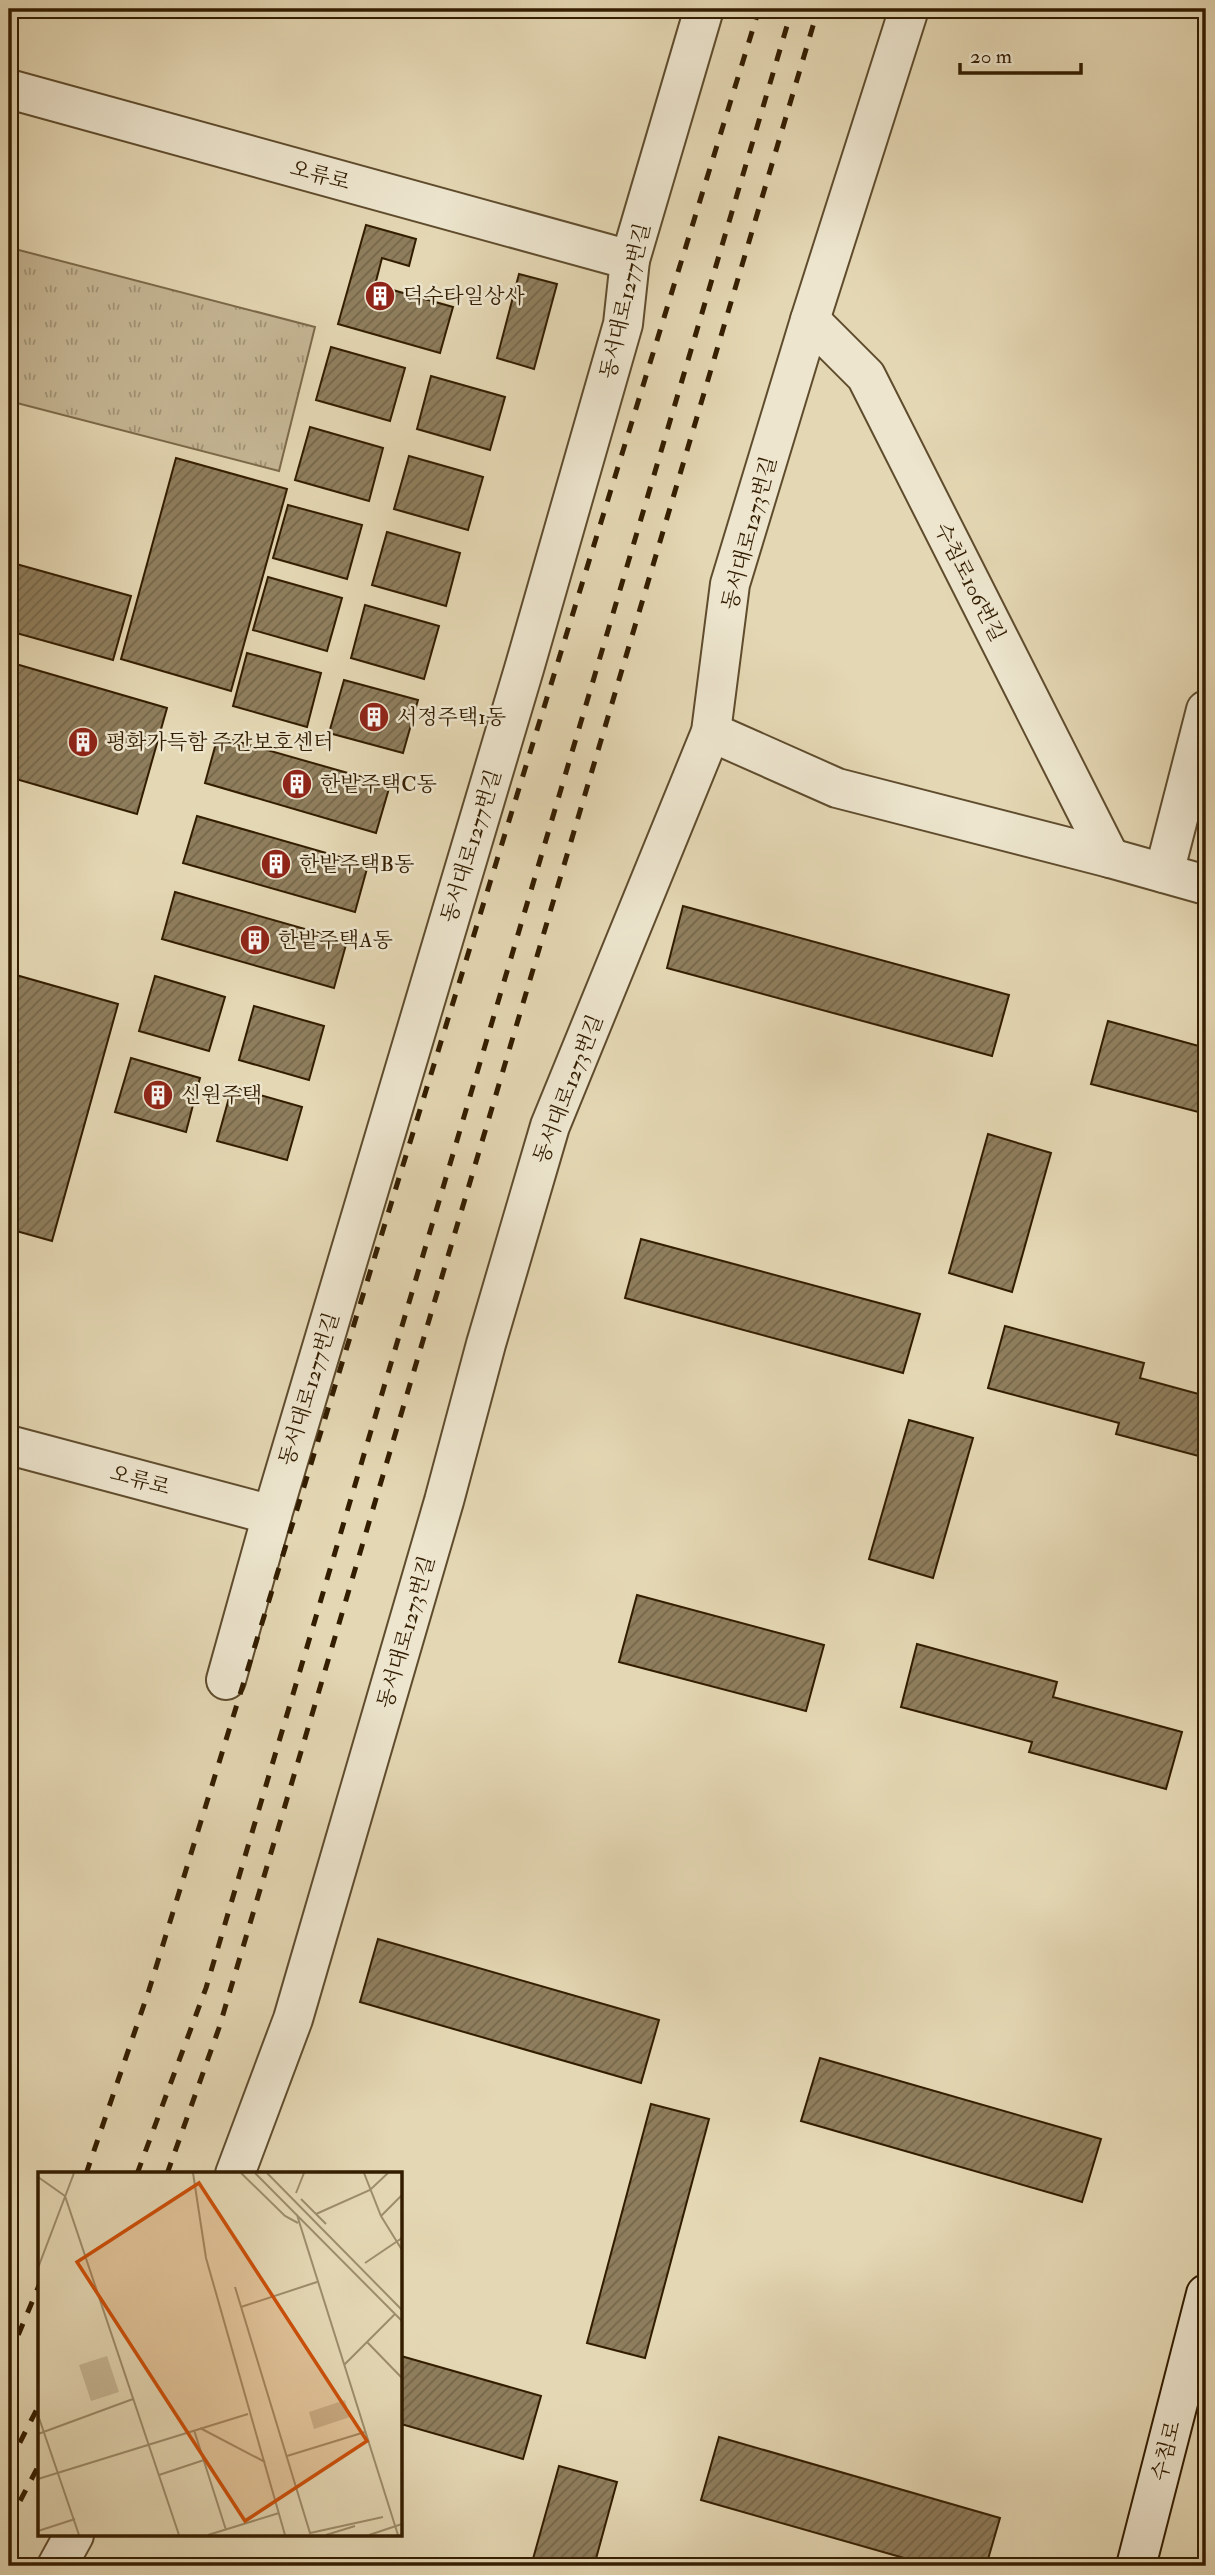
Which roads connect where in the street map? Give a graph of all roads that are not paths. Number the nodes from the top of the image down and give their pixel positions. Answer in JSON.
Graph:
{"nodes":[{"id":1,"x":704,"y":9,"type":"edge"},
{"id":2,"x":909,"y":9,"type":"edge"},
{"id":3,"x":9,"y":89,"type":"edge"},
{"id":4,"x":631,"y":260,"type":"junction"},
{"id":5,"x":810,"y":320,"type":"junction"},
{"id":6,"x":1206,"y":710,"type":"edge"},
{"id":7,"x":710,"y":732,"type":"junction"},
{"id":8,"x":1110,"y":858,"type":"junction"},
{"id":9,"x":1164,"y":873,"type":"junction"},
{"id":10,"x":1206,"y":885,"type":"edge"},
{"id":11,"x":9,"y":1445,"type":"edge"},
{"id":12,"x":272,"y":1515,"type":"junction"},
{"id":13,"x":226,"y":1681,"type":"dead end"},
{"id":14,"x":236,"y":2172,"type":"edge"},
{"id":15,"x":1206,"y":2294,"type":"edge"},
{"id":16,"x":73,"y":2536,"type":"edge"},
{"id":17,"x":57,"y":2566,"type":"edge"},
{"id":18,"x":1136,"y":2566,"type":"edge"}],
"edges":[{"from":1,"to":4,"type":"street","name":"동서대로1277번길"},
{"from":2,"to":5,"type":"street","name":"동서대로1273번길"},
{"from":3,"to":4,"type":"street","name":"오류로"},
{"from":4,"to":12,"type":"street","name":"동서대로1277번길"},
{"from":5,"to":7,"type":"street","name":"동서대로1273번길"},
{"from":5,"to":8,"type":"street","name":"수침로106번길"},
{"from":6,"to":9,"type":"street"},
{"from":7,"to":8,"type":"street"},
{"from":7,"to":14,"type":"street","name":"동서대로1273번길"},
{"from":8,"to":9,"type":"street"},
{"from":9,"to":10,"type":"street"},
{"from":11,"to":12,"type":"street","name":"오류로"},
{"from":12,"to":13,"type":"street","name":"동서대로1277번길"},
{"from":15,"to":18,"type":"street","name":"수침로"},
{"from":16,"to":17,"type":"street"}]}
